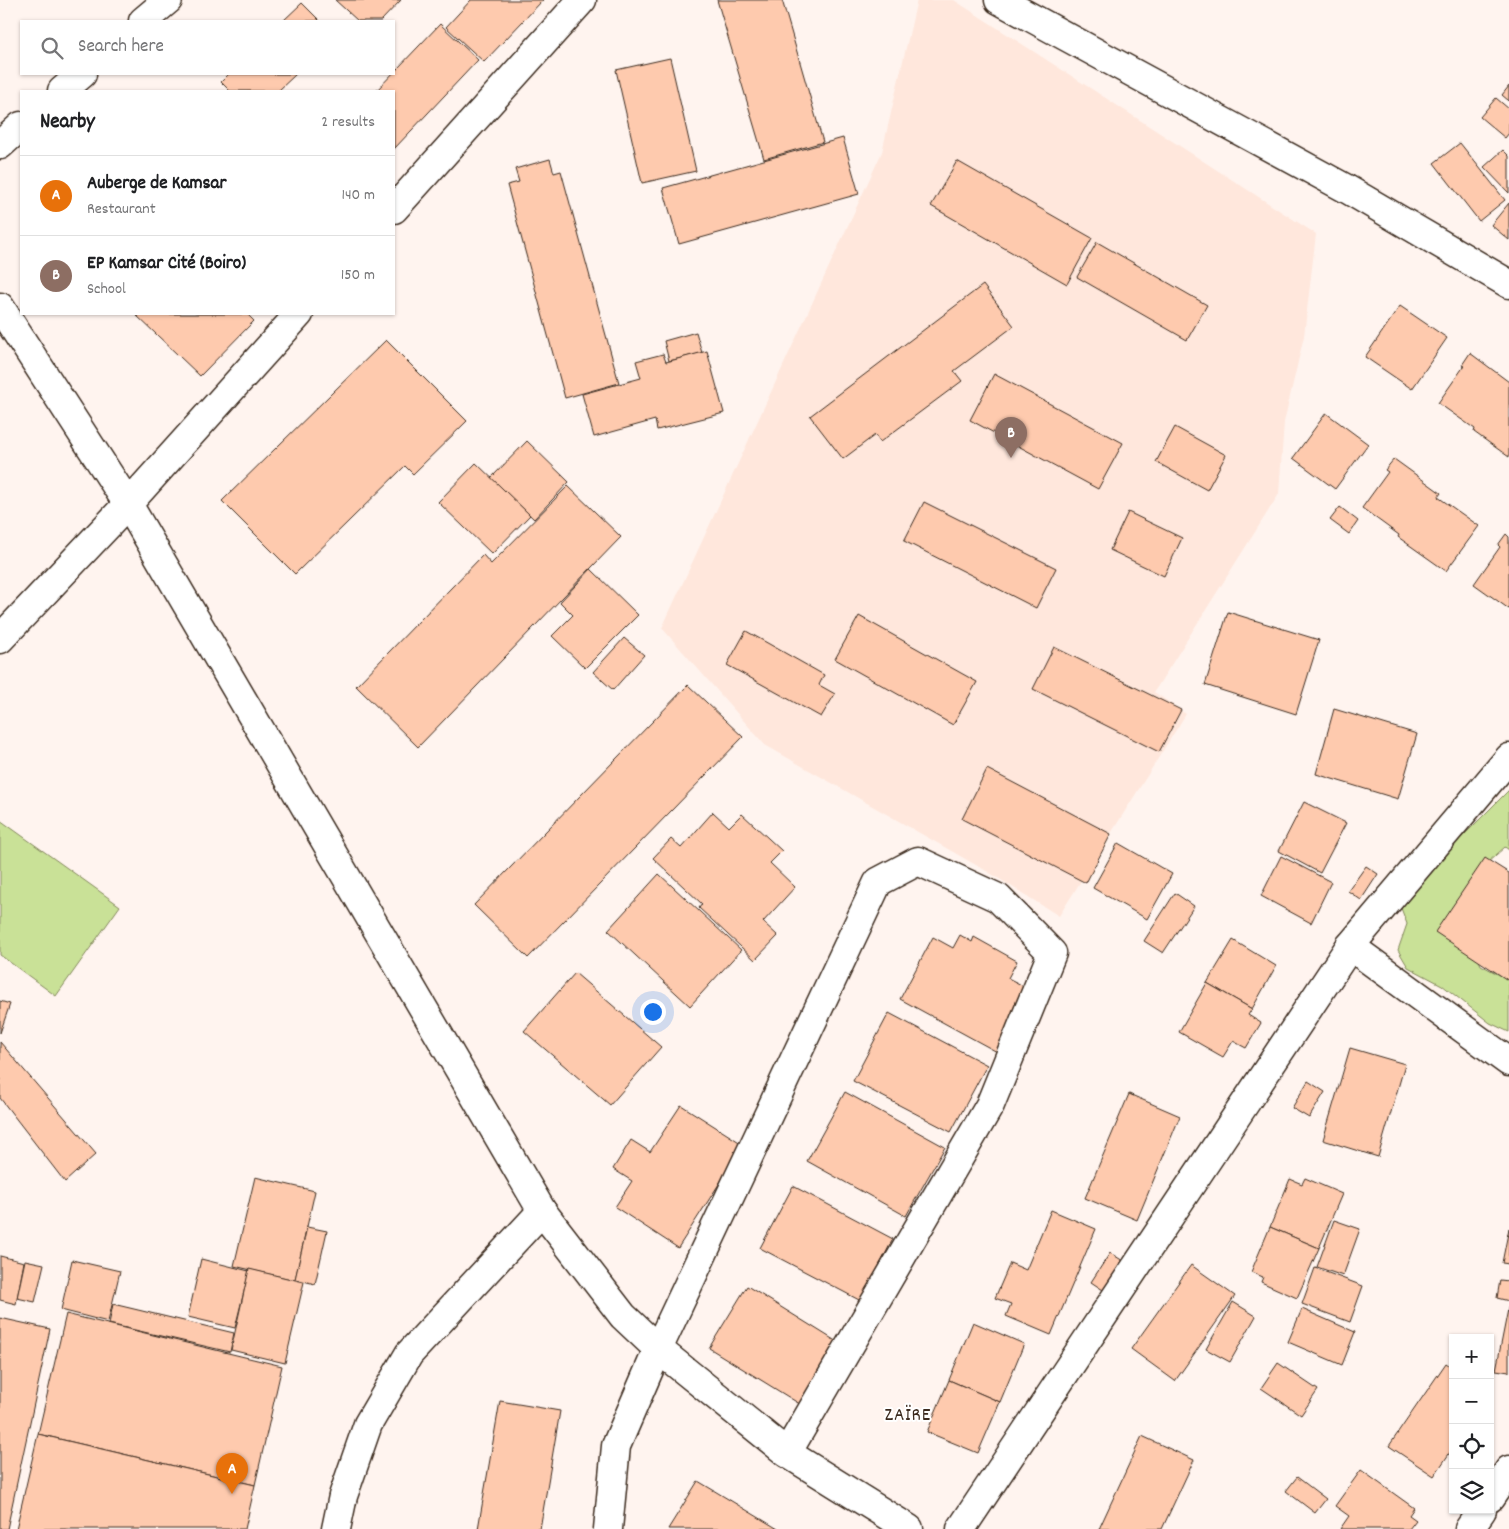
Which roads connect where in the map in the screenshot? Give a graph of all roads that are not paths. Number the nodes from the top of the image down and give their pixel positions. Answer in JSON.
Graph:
{"nodes":[{"id":1,"x":168,"y":0,"type":"edge"},
{"id":2,"x":582,"y":0,"type":"edge"},
{"id":3,"x":999,"y":0,"type":"edge"},
{"id":4,"x":144,"y":20,"type":"edge"},
{"id":5,"x":81,"y":75,"type":"edge"},
{"id":6,"x":63,"y":90,"type":"edge"},
{"id":7,"x":20,"y":127,"type":"edge"},
{"id":8,"x":0,"y":145,"type":"edge"},
{"id":9,"x":395,"y":208,"type":"edge"},
{"id":10,"x":1509,"y":284,"type":"edge"},
{"id":11,"x":0,"y":308,"type":"edge"},
{"id":12,"x":298,"y":315,"type":"edge"},
{"id":13,"x":128,"y":504,"type":"junction"},
{"id":14,"x":0,"y":639,"type":"edge"},
{"id":15,"x":1509,"y":758,"type":"edge"},
{"id":16,"x":1350,"y":946,"type":"junction"},
{"id":17,"x":1509,"y":1062,"type":"edge"},
{"id":18,"x":542,"y":1211,"type":"junction"},
{"id":19,"x":658,"y":1348,"type":"junction"},
{"id":20,"x":787,"y":1453,"type":"junction"},
{"id":21,"x":1509,"y":1470,"type":"edge"},
{"id":22,"x":1494,"y":1492,"type":"edge"},
{"id":23,"x":1479,"y":1514,"type":"edge"},
{"id":24,"x":336,"y":1529,"type":"edge"},
{"id":25,"x":608,"y":1529,"type":"edge"},
{"id":26,"x":909,"y":1529,"type":"edge"},
{"id":27,"x":960,"y":1529,"type":"edge"},
{"id":28,"x":1469,"y":1529,"type":"edge"}],
"edges":[{"from":1,"to":4,"type":"street"},
{"from":2,"to":9,"type":"street"},
{"from":3,"to":10,"type":"street"},
{"from":5,"to":6,"type":"street"},
{"from":7,"to":8,"type":"street"},
{"from":11,"to":13,"type":"street"},
{"from":12,"to":13,"type":"street"},
{"from":13,"to":14,"type":"street"},
{"from":13,"to":18,"type":"street"},
{"from":15,"to":16,"type":"street"},
{"from":16,"to":17,"type":"street"},
{"from":16,"to":27,"type":"street"},
{"from":18,"to":19,"type":"street"},
{"from":18,"to":24,"type":"street"},
{"from":19,"to":20,"type":"street"},
{"from":19,"to":20,"type":"street"},
{"from":19,"to":25,"type":"street"},
{"from":20,"to":26,"type":"street"},
{"from":21,"to":22,"type":"street"},
{"from":23,"to":28,"type":"street"}]}
